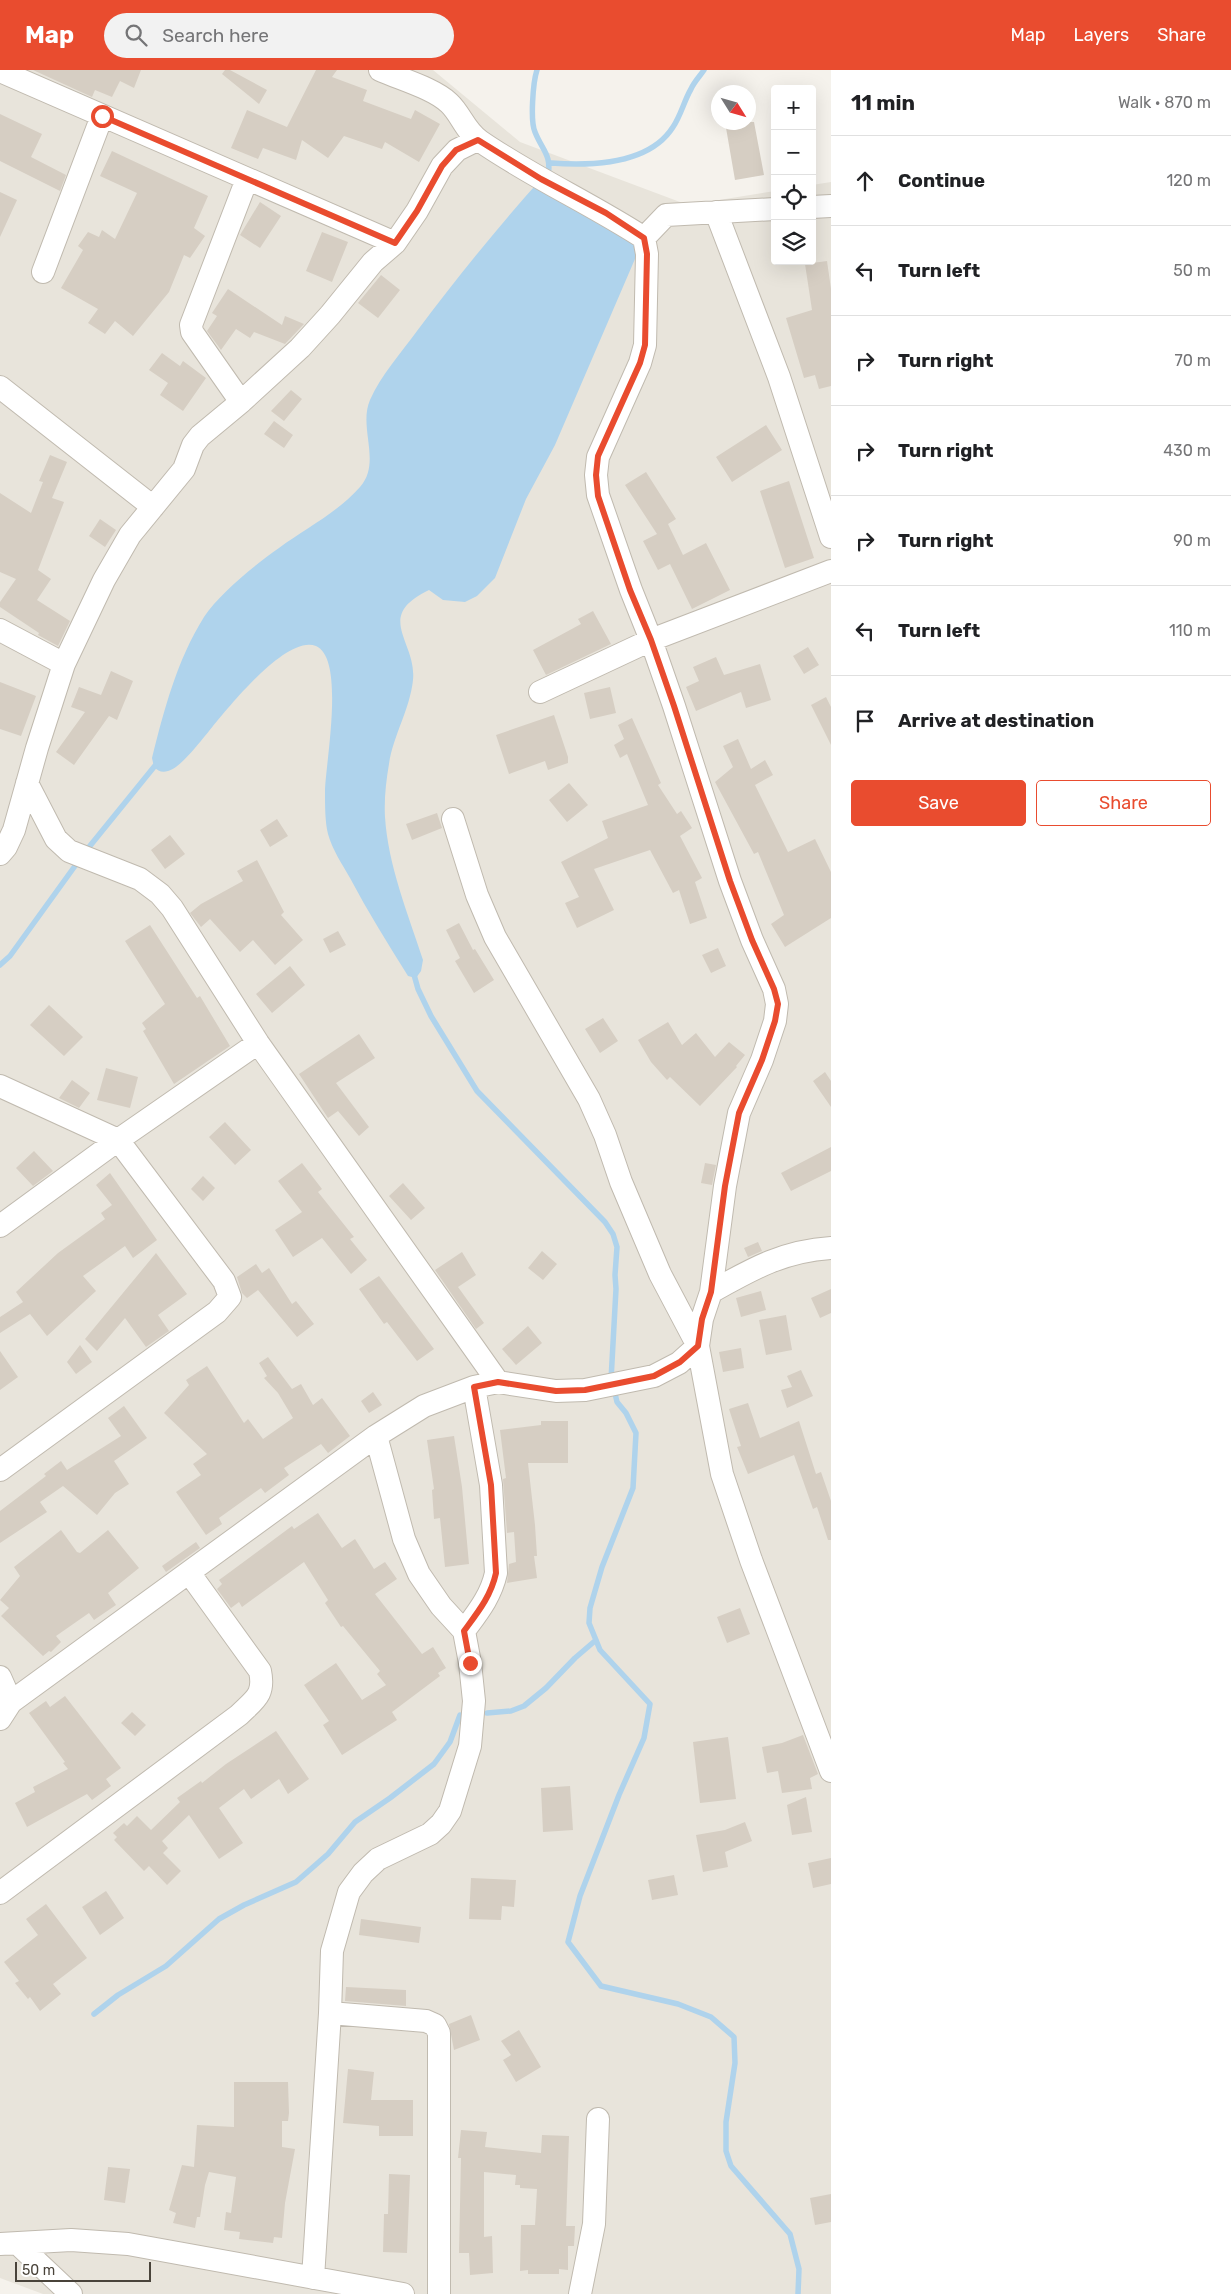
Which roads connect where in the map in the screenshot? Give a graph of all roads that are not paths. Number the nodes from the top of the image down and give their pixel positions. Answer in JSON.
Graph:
{"nodes":[{"id":1,"x":380,"y":70,"type":"edge"},
{"id":2,"x":0,"y":71,"type":"edge"},
{"id":3,"x":102,"y":116,"type":"junction"},
{"id":4,"x":478,"y":140,"type":"junction"},
{"id":5,"x":247,"y":179,"type":"junction"},
{"id":6,"x":831,"y":206,"type":"edge"},
{"id":7,"x":816,"y":207,"type":"edge"},
{"id":8,"x":771,"y":209,"type":"edge"},
{"id":9,"x":716,"y":212,"type":"junction"},
{"id":10,"x":644,"y":238,"type":"junction"},
{"id":11,"x":395,"y":243,"type":"junction"},
{"id":12,"x":43,"y":272,"type":"dead end"},
{"id":13,"x":0,"y":387,"type":"edge"},
{"id":14,"x":242,"y":402,"type":"junction"},
{"id":15,"x":153,"y":507,"type":"junction"},
{"id":16,"x":831,"y":537,"type":"edge"},
{"id":17,"x":831,"y":571,"type":"edge"},
{"id":18,"x":0,"y":630,"type":"edge"},
{"id":19,"x":651,"y":640,"type":"junction"},
{"id":20,"x":64,"y":664,"type":"junction"},
{"id":21,"x":540,"y":692,"type":"dead end"},
{"id":22,"x":27,"y":783,"type":"junction"},
{"id":23,"x":453,"y":819,"type":"dead end"},
{"id":24,"x":0,"y":854,"type":"edge"},
{"id":25,"x":258,"y":1043,"type":"junction"},
{"id":26,"x":0,"y":1086,"type":"edge"},
{"id":27,"x":118,"y":1140,"type":"junction"},
{"id":28,"x":0,"y":1226,"type":"edge"},
{"id":29,"x":831,"y":1248,"type":"edge"},
{"id":30,"x":711,"y":1292,"type":"junction"},
{"id":31,"x":698,"y":1346,"type":"junction"},
{"id":32,"x":498,"y":1382,"type":"junction"},
{"id":33,"x":474,"y":1387,"type":"junction"},
{"id":34,"x":376,"y":1436,"type":"junction"},
{"id":35,"x":0,"y":1470,"type":"edge"},
{"id":36,"x":190,"y":1574,"type":"junction"},
{"id":37,"x":464,"y":1631,"type":"junction"},
{"id":38,"x":0,"y":1677,"type":"edge"},
{"id":39,"x":6,"y":1711,"type":"edge"},
{"id":40,"x":831,"y":1771,"type":"edge"},
{"id":41,"x":0,"y":1893,"type":"edge"},
{"id":42,"x":330,"y":2013,"type":"junction"},
{"id":43,"x":598,"y":2119,"type":"dead end"},
{"id":44,"x":9,"y":2244,"type":"edge"},
{"id":45,"x":319,"y":2284,"type":"edge"},
{"id":46,"x":71,"y":2294,"type":"edge"},
{"id":47,"x":403,"y":2294,"type":"edge"},
{"id":48,"x":439,"y":2294,"type":"edge"},
{"id":49,"x":580,"y":2294,"type":"edge"}],
"edges":[{"from":1,"to":4,"type":"street"},
{"from":2,"to":3,"type":"street"},
{"from":3,"to":5,"type":"street"},
{"from":3,"to":12,"type":"street"},
{"from":4,"to":10,"type":"street"},
{"from":4,"to":11,"type":"street"},
{"from":5,"to":11,"type":"street"},
{"from":5,"to":14,"type":"street"},
{"from":6,"to":7,"type":"street"},
{"from":8,"to":9,"type":"street"},
{"from":9,"to":10,"type":"street"},
{"from":9,"to":16,"type":"street"},
{"from":10,"to":19,"type":"street"},
{"from":11,"to":14,"type":"street"},
{"from":13,"to":15,"type":"street"},
{"from":14,"to":15,"type":"street"},
{"from":15,"to":20,"type":"street"},
{"from":17,"to":19,"type":"street"},
{"from":18,"to":20,"type":"street"},
{"from":19,"to":21,"type":"street"},
{"from":19,"to":30,"type":"street"},
{"from":20,"to":22,"type":"street"},
{"from":22,"to":24,"type":"street"},
{"from":22,"to":25,"type":"street"},
{"from":23,"to":31,"type":"street"},
{"from":25,"to":27,"type":"street"},
{"from":25,"to":32,"type":"street"},
{"from":26,"to":27,"type":"street"},
{"from":27,"to":28,"type":"street"},
{"from":27,"to":35,"type":"street"},
{"from":29,"to":30,"type":"street"},
{"from":30,"to":31,"type":"street"},
{"from":31,"to":32,"type":"street"},
{"from":31,"to":40,"type":"street"},
{"from":32,"to":33,"type":"street"},
{"from":33,"to":34,"type":"street"},
{"from":33,"to":37,"type":"street"},
{"from":34,"to":36,"type":"street"},
{"from":34,"to":37,"type":"street"},
{"from":36,"to":39,"type":"street"},
{"from":36,"to":41,"type":"street"},
{"from":37,"to":42,"type":"street"},
{"from":38,"to":39,"type":"street"},
{"from":42,"to":45,"type":"street"},
{"from":42,"to":48,"type":"street"},
{"from":43,"to":49,"type":"street"},
{"from":44,"to":45,"type":"street"},
{"from":44,"to":46,"type":"street"},
{"from":45,"to":47,"type":"street"}]}
